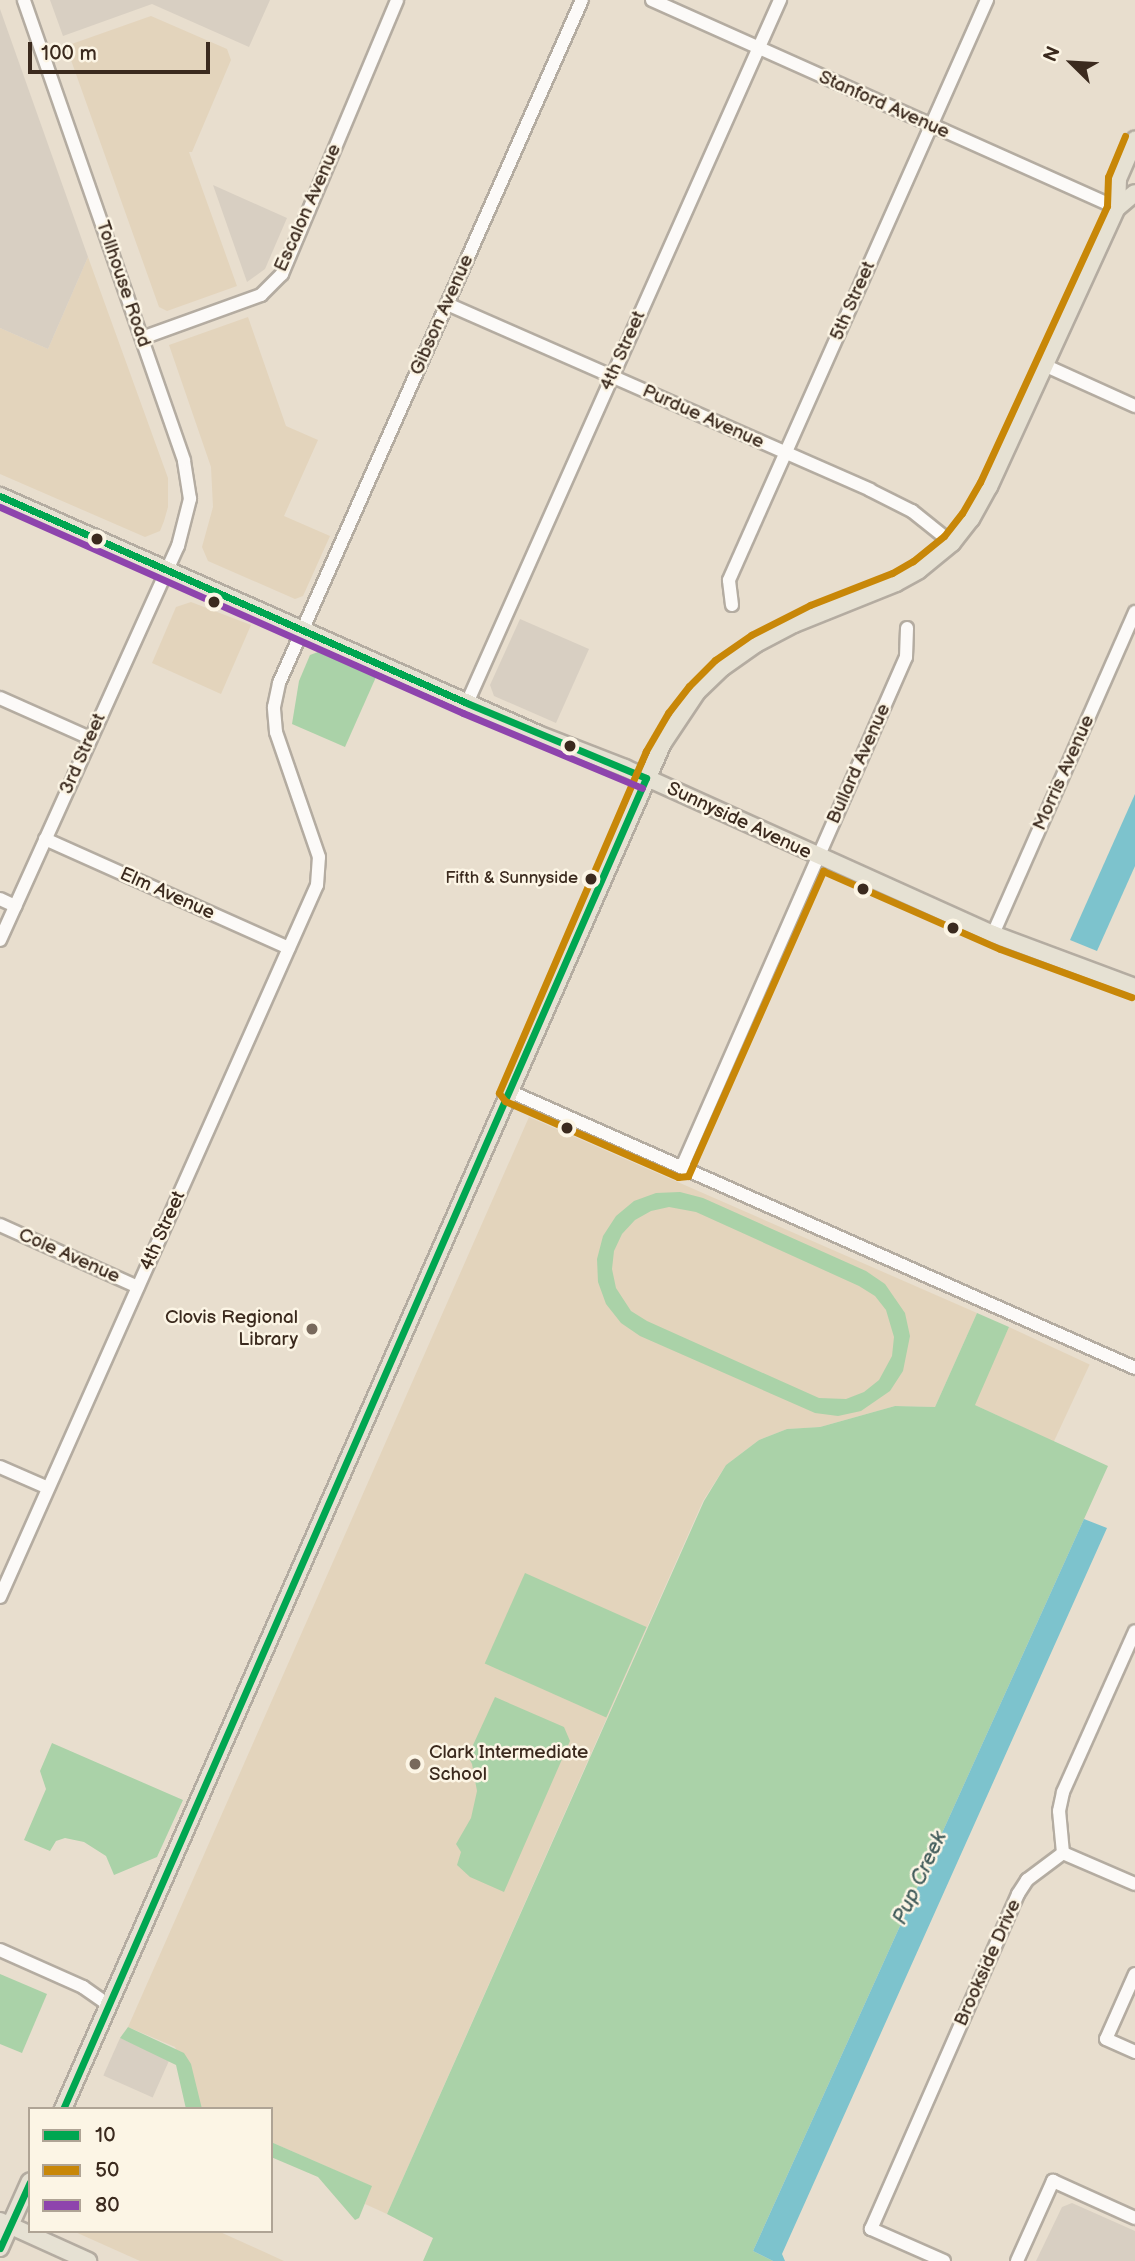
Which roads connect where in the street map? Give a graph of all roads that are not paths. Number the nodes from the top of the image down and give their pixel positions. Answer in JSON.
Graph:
{"nodes":[{"id":1,"x":24,"y":0,"type":"edge"},
{"id":2,"x":397,"y":0,"type":"edge"},
{"id":3,"x":582,"y":0,"type":"edge"},
{"id":4,"x":652,"y":0,"type":"edge"},
{"id":5,"x":780,"y":0,"type":"edge"},
{"id":6,"x":987,"y":0,"type":"edge"},
{"id":7,"x":758,"y":49,"type":"junction"},
{"id":8,"x":931,"y":126,"type":"junction"},
{"id":9,"x":1135,"y":140,"type":"edge"},
{"id":10,"x":1135,"y":193,"type":"edge"},
{"id":11,"x":1117,"y":208,"type":"junction"},
{"id":12,"x":447,"y":304,"type":"junction"},
{"id":13,"x":142,"y":338,"type":"junction"},
{"id":14,"x":1044,"y":365,"type":"junction"},
{"id":15,"x":612,"y":376,"type":"junction"},
{"id":16,"x":1135,"y":406,"type":"edge"},
{"id":17,"x":785,"y":454,"type":"junction"},
{"id":18,"x":0,"y":496,"type":"edge"},
{"id":19,"x":952,"y":543,"type":"junction"},
{"id":20,"x":167,"y":570,"type":"junction"},
{"id":21,"x":732,"y":605,"type":"dead end"},
{"id":22,"x":1135,"y":612,"type":"edge"},
{"id":23,"x":907,"y":628,"type":"dead end"},
{"id":24,"x":302,"y":630,"type":"junction"},
{"id":25,"x":0,"y":698,"type":"edge"},
{"id":26,"x":467,"y":703,"type":"junction"},
{"id":27,"x":90,"y":738,"type":"junction"},
{"id":28,"x":646,"y":778,"type":"junction"},
{"id":29,"x":46,"y":839,"type":"junction"},
{"id":30,"x":818,"y":857,"type":"junction"},
{"id":31,"x":0,"y":899,"type":"edge"},
{"id":32,"x":15,"y":906,"type":"junction"},
{"id":33,"x":993,"y":934,"type":"junction"},
{"id":34,"x":0,"y":940,"type":"edge"},
{"id":35,"x":289,"y":948,"type":"junction"},
{"id":36,"x":1135,"y":987,"type":"edge"},
{"id":37,"x":509,"y":1091,"type":"junction"},
{"id":38,"x":682,"y":1167,"type":"junction"},
{"id":39,"x":0,"y":1224,"type":"edge"},
{"id":40,"x":138,"y":1287,"type":"junction"},
{"id":41,"x":1135,"y":1368,"type":"edge"},
{"id":42,"x":0,"y":1467,"type":"edge"},
{"id":43,"x":48,"y":1488,"type":"junction"},
{"id":44,"x":0,"y":1597,"type":"edge"},
{"id":45,"x":1135,"y":1631,"type":"edge"},
{"id":46,"x":1063,"y":1853,"type":"junction"},
{"id":47,"x":1135,"y":1884,"type":"edge"},
{"id":48,"x":0,"y":1950,"type":"edge"},
{"id":49,"x":1135,"y":1974,"type":"edge"},
{"id":50,"x":109,"y":2005,"type":"junction"},
{"id":51,"x":1135,"y":2052,"type":"edge"},
{"id":52,"x":64,"y":2107,"type":"edge"},
{"id":53,"x":28,"y":2184,"type":"edge"},
{"id":54,"x":1135,"y":2218,"type":"edge"},
{"id":55,"x":5,"y":2223,"type":"edge"},
{"id":56,"x":0,"y":2248,"type":"edge"},
{"id":57,"x":88,"y":2261,"type":"edge"},
{"id":58,"x":944,"y":2261,"type":"edge"},
{"id":59,"x":1017,"y":2261,"type":"edge"}],
"edges":[{"from":1,"to":13,"type":"street","name":"Tollhouse Road"},
{"from":2,"to":13,"type":"street","name":"Escalon Avenue"},
{"from":3,"to":12,"type":"street","name":"Gibson Avenue"},
{"from":4,"to":7,"type":"street","name":"Stanford Avenue"},
{"from":5,"to":7,"type":"street","name":"4th Street"},
{"from":6,"to":8,"type":"street","name":"5th Street"},
{"from":7,"to":8,"type":"street","name":"Stanford Avenue"},
{"from":7,"to":15,"type":"street","name":"4th Street"},
{"from":8,"to":11,"type":"street","name":"Stanford Avenue"},
{"from":8,"to":17,"type":"street","name":"5th Street"},
{"from":9,"to":11,"type":"main road"},
{"from":10,"to":11,"type":"main road"},
{"from":11,"to":14,"type":"main road"},
{"from":12,"to":15,"type":"street","name":"Purdue Avenue"},
{"from":12,"to":24,"type":"street","name":"Gibson Avenue"},
{"from":13,"to":20,"type":"street","name":"Tollhouse Road"},
{"from":14,"to":16,"type":"street"},
{"from":14,"to":19,"type":"main road"},
{"from":15,"to":17,"type":"street","name":"Purdue Avenue"},
{"from":15,"to":26,"type":"street","name":"4th Street"},
{"from":17,"to":19,"type":"street","name":"Purdue Avenue"},
{"from":17,"to":21,"type":"street","name":"5th Street"},
{"from":18,"to":20,"type":"main road","name":"Sunnyside Avenue"},
{"from":19,"to":28,"type":"main road"},
{"from":20,"to":24,"type":"main road","name":"Sunnyside Avenue"},
{"from":20,"to":27,"type":"street","name":"3rd Street"},
{"from":22,"to":33,"type":"street","name":"Morris Avenue"},
{"from":23,"to":30,"type":"street","name":"Bullard Avenue"},
{"from":24,"to":26,"type":"main road","name":"Sunnyside Avenue"},
{"from":24,"to":35,"type":"street","name":"4th Street"},
{"from":25,"to":27,"type":"street"},
{"from":26,"to":28,"type":"main road","name":"Sunnyside Avenue"},
{"from":27,"to":29,"type":"street","name":"3rd Street"},
{"from":28,"to":30,"type":"main road","name":"Sunnyside Avenue"},
{"from":28,"to":37,"type":"main road"},
{"from":29,"to":32,"type":"street","name":"3rd Street"},
{"from":29,"to":35,"type":"street","name":"Elm Avenue"},
{"from":30,"to":33,"type":"main road","name":"Sunnyside Avenue"},
{"from":30,"to":38,"type":"street","name":"Bullard Avenue"},
{"from":31,"to":32,"type":"street"},
{"from":32,"to":34,"type":"street","name":"3rd Street"},
{"from":33,"to":36,"type":"main road","name":"Sunnyside Avenue"},
{"from":35,"to":40,"type":"street","name":"4th Street"},
{"from":37,"to":38,"type":"street"},
{"from":37,"to":50,"type":"main road"},
{"from":38,"to":41,"type":"street"},
{"from":39,"to":40,"type":"street","name":"Cole Avenue"},
{"from":40,"to":43,"type":"street","name":"4th Street"},
{"from":42,"to":43,"type":"street"},
{"from":43,"to":44,"type":"street","name":"4th Street"},
{"from":45,"to":46,"type":"street"},
{"from":46,"to":47,"type":"street"},
{"from":46,"to":58,"type":"street","name":"Brookside Drive"},
{"from":48,"to":50,"type":"street"},
{"from":49,"to":51,"type":"street"},
{"from":50,"to":52,"type":"main road"},
{"from":53,"to":55,"type":"main road"},
{"from":54,"to":59,"type":"street"},
{"from":55,"to":56,"type":"main road"},
{"from":55,"to":57,"type":"main road"}]}
